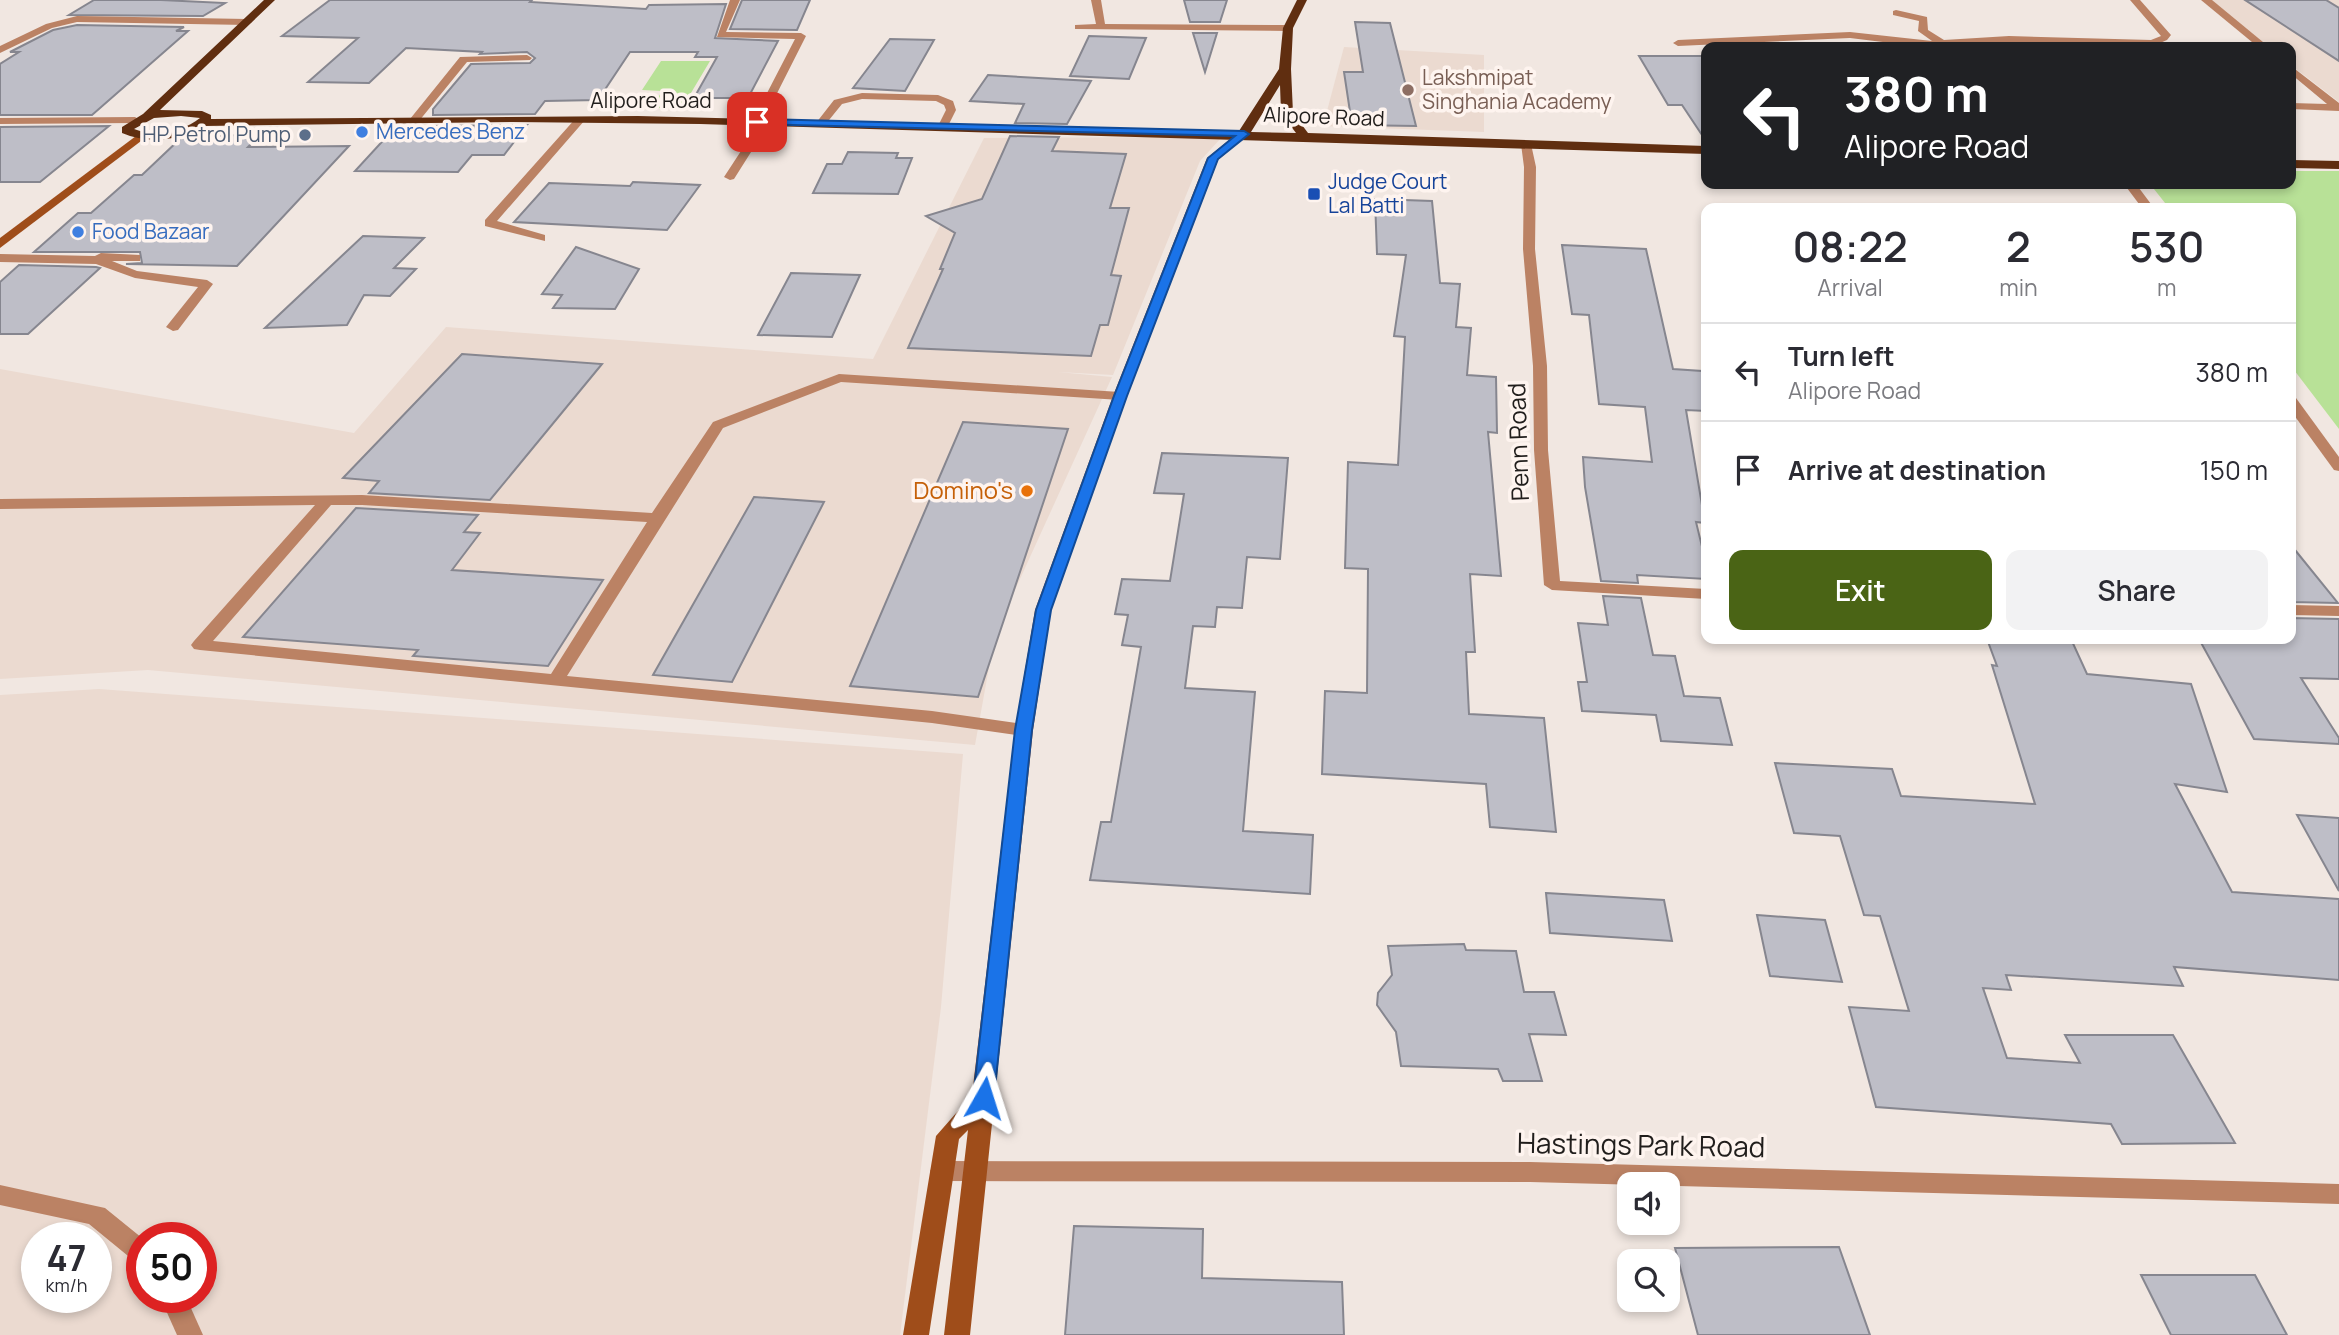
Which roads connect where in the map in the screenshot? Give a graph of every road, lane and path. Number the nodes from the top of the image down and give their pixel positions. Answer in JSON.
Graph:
{"nodes":[{"id":1,"x":270,"y":0,"type":"edge"},
{"id":2,"x":735,"y":0,"type":"edge"},
{"id":3,"x":1096,"y":0,"type":"edge"},
{"id":4,"x":1302,"y":0,"type":"edge"},
{"id":5,"x":2135,"y":0,"type":"edge"},
{"id":6,"x":2206,"y":0,"type":"edge"},
{"id":7,"x":1896,"y":13,"type":"dead end"},
{"id":8,"x":247,"y":22,"type":"junction"},
{"id":9,"x":1078,"y":27,"type":"dead end"},
{"id":10,"x":1101,"y":27,"type":"junction"},
{"id":11,"x":1288,"y":28,"type":"junction"},
{"id":12,"x":1920,"y":42,"type":"edge"},
{"id":13,"x":1941,"y":42,"type":"edge"},
{"id":14,"x":2154,"y":42,"type":"edge"},
{"id":15,"x":2258,"y":42,"type":"edge"},
{"id":16,"x":1678,"y":43,"type":"dead end"},
{"id":17,"x":0,"y":50,"type":"edge"},
{"id":18,"x":527,"y":58,"type":"dead end"},
{"id":19,"x":1284,"y":69,"type":"junction"},
{"id":20,"x":2296,"y":73,"type":"edge"},
{"id":21,"x":770,"y":74,"type":"dead end"},
{"id":22,"x":2296,"y":106,"type":"edge"},
{"id":23,"x":2338,"y":108,"type":"edge"},
{"id":24,"x":148,"y":115,"type":"junction"},
{"id":25,"x":415,"y":119,"type":"junction"},
{"id":26,"x":135,"y":120,"type":"junction"},
{"id":27,"x":580,"y":120,"type":"junction"},
{"id":28,"x":0,"y":121,"type":"edge"},
{"id":29,"x":756,"y":122,"type":"junction"},
{"id":30,"x":201,"y":123,"type":"junction"},
{"id":31,"x":821,"y":123,"type":"junction"},
{"id":32,"x":943,"y":126,"type":"junction"},
{"id":33,"x":1244,"y":134,"type":"junction"},
{"id":34,"x":144,"y":135,"type":"junction"},
{"id":35,"x":1304,"y":136,"type":"junction"},
{"id":36,"x":1526,"y":144,"type":"junction"},
{"id":37,"x":1701,"y":150,"type":"edge"},
{"id":38,"x":2339,"y":153,"type":"edge"},
{"id":39,"x":2296,"y":154,"type":"edge"},
{"id":40,"x":2296,"y":164,"type":"edge"},
{"id":41,"x":2339,"y":165,"type":"edge"},
{"id":42,"x":730,"y":177,"type":"dead end"},
{"id":43,"x":541,"y":237,"type":"dead end"},
{"id":44,"x":0,"y":244,"type":"edge"},
{"id":45,"x":0,"y":257,"type":"edge"},
{"id":46,"x":136,"y":258,"type":"dead end"},
{"id":47,"x":173,"y":327,"type":"dead end"},
{"id":48,"x":1120,"y":396,"type":"junction"},
{"id":49,"x":2296,"y":408,"type":"edge"},
{"id":50,"x":2339,"y":467,"type":"edge"},
{"id":51,"x":327,"y":500,"type":"junction"},
{"id":52,"x":0,"y":504,"type":"edge"},
{"id":53,"x":657,"y":518,"type":"junction"},
{"id":54,"x":1701,"y":594,"type":"edge"},
{"id":55,"x":2296,"y":610,"type":"edge"},
{"id":56,"x":2339,"y":611,"type":"edge"},
{"id":57,"x":555,"y":681,"type":"junction"},
{"id":58,"x":1024,"y":730,"type":"junction"},
{"id":59,"x":984,"y":1098,"type":"junction"},
{"id":60,"x":975,"y":1170,"type":"junction"},
{"id":61,"x":942,"y":1171,"type":"junction"},
{"id":62,"x":2339,"y":1194,"type":"edge"},
{"id":63,"x":0,"y":1195,"type":"edge"},
{"id":64,"x":126,"y":1239,"type":"edge"},
{"id":65,"x":180,"y":1313,"type":"edge"},
{"id":66,"x":190,"y":1335,"type":"edge"},
{"id":67,"x":916,"y":1335,"type":"edge"},
{"id":68,"x":957,"y":1335,"type":"edge"}],
"edges":[{"from":1,"to":8,"type":"highway"},
{"from":2,"to":29,"type":"street"},
{"from":3,"to":10,"type":"street"},
{"from":4,"to":11,"type":"highway"},
{"from":5,"to":14,"type":"street"},
{"from":6,"to":15,"type":"street"},
{"from":7,"to":13,"type":"street"},
{"from":8,"to":17,"type":"street"},
{"from":8,"to":24,"type":"highway"},
{"from":9,"to":10,"type":"street"},
{"from":10,"to":11,"type":"street"},
{"from":11,"to":19,"type":"highway"},
{"from":12,"to":16,"type":"street"},
{"from":18,"to":25,"type":"street"},
{"from":19,"to":33,"type":"highway"},
{"from":19,"to":35,"type":"highway"},
{"from":20,"to":23,"type":"street"},
{"from":21,"to":29,"type":"street"},
{"from":22,"to":23,"type":"street"},
{"from":24,"to":26,"type":"highway"},
{"from":24,"to":30,"type":"highway"},
{"from":25,"to":27,"type":"highway","name":"Alipore Road"},
{"from":25,"to":30,"type":"highway","name":"Alipore Road"},
{"from":26,"to":28,"type":"street"},
{"from":26,"to":34,"type":"highway"},
{"from":27,"to":29,"type":"highway","name":"Alipore Road"},
{"from":27,"to":43,"type":"street"},
{"from":29,"to":31,"type":"highway","name":"Alipore Road"},
{"from":29,"to":42,"type":"street"},
{"from":30,"to":34,"type":"highway","name":"Alipore Road"},
{"from":31,"to":32,"type":"highway","name":"Alipore Road"},
{"from":31,"to":32,"type":"street"},
{"from":32,"to":33,"type":"highway","name":"Alipore Road"},
{"from":33,"to":35,"type":"highway","name":"Alipore Road"},
{"from":33,"to":48,"type":"main road"},
{"from":34,"to":44,"type":"main road"},
{"from":35,"to":36,"type":"highway","name":"Alipore Road"},
{"from":36,"to":37,"type":"highway","name":"Alipore Road"},
{"from":36,"to":54,"type":"street","name":"Penn Road"},
{"from":38,"to":39,"type":"highway"},
{"from":40,"to":41,"type":"highway"},
{"from":45,"to":46,"type":"street"},
{"from":45,"to":47,"type":"street"},
{"from":48,"to":53,"type":"street"},
{"from":48,"to":58,"type":"main road"},
{"from":49,"to":50,"type":"street"},
{"from":51,"to":52,"type":"street"},
{"from":51,"to":53,"type":"street"},
{"from":51,"to":57,"type":"street"},
{"from":53,"to":57,"type":"street"},
{"from":55,"to":56,"type":"street"},
{"from":57,"to":58,"type":"street"},
{"from":58,"to":59,"type":"main road"},
{"from":59,"to":60,"type":"main road"},
{"from":59,"to":61,"type":"main road"},
{"from":60,"to":61,"type":"street","name":"Hastings Park Road"},
{"from":60,"to":62,"type":"street","name":"Hastings Park Road"},
{"from":60,"to":68,"type":"main road"},
{"from":61,"to":67,"type":"main road"},
{"from":63,"to":64,"type":"street"},
{"from":65,"to":66,"type":"street"}]}
